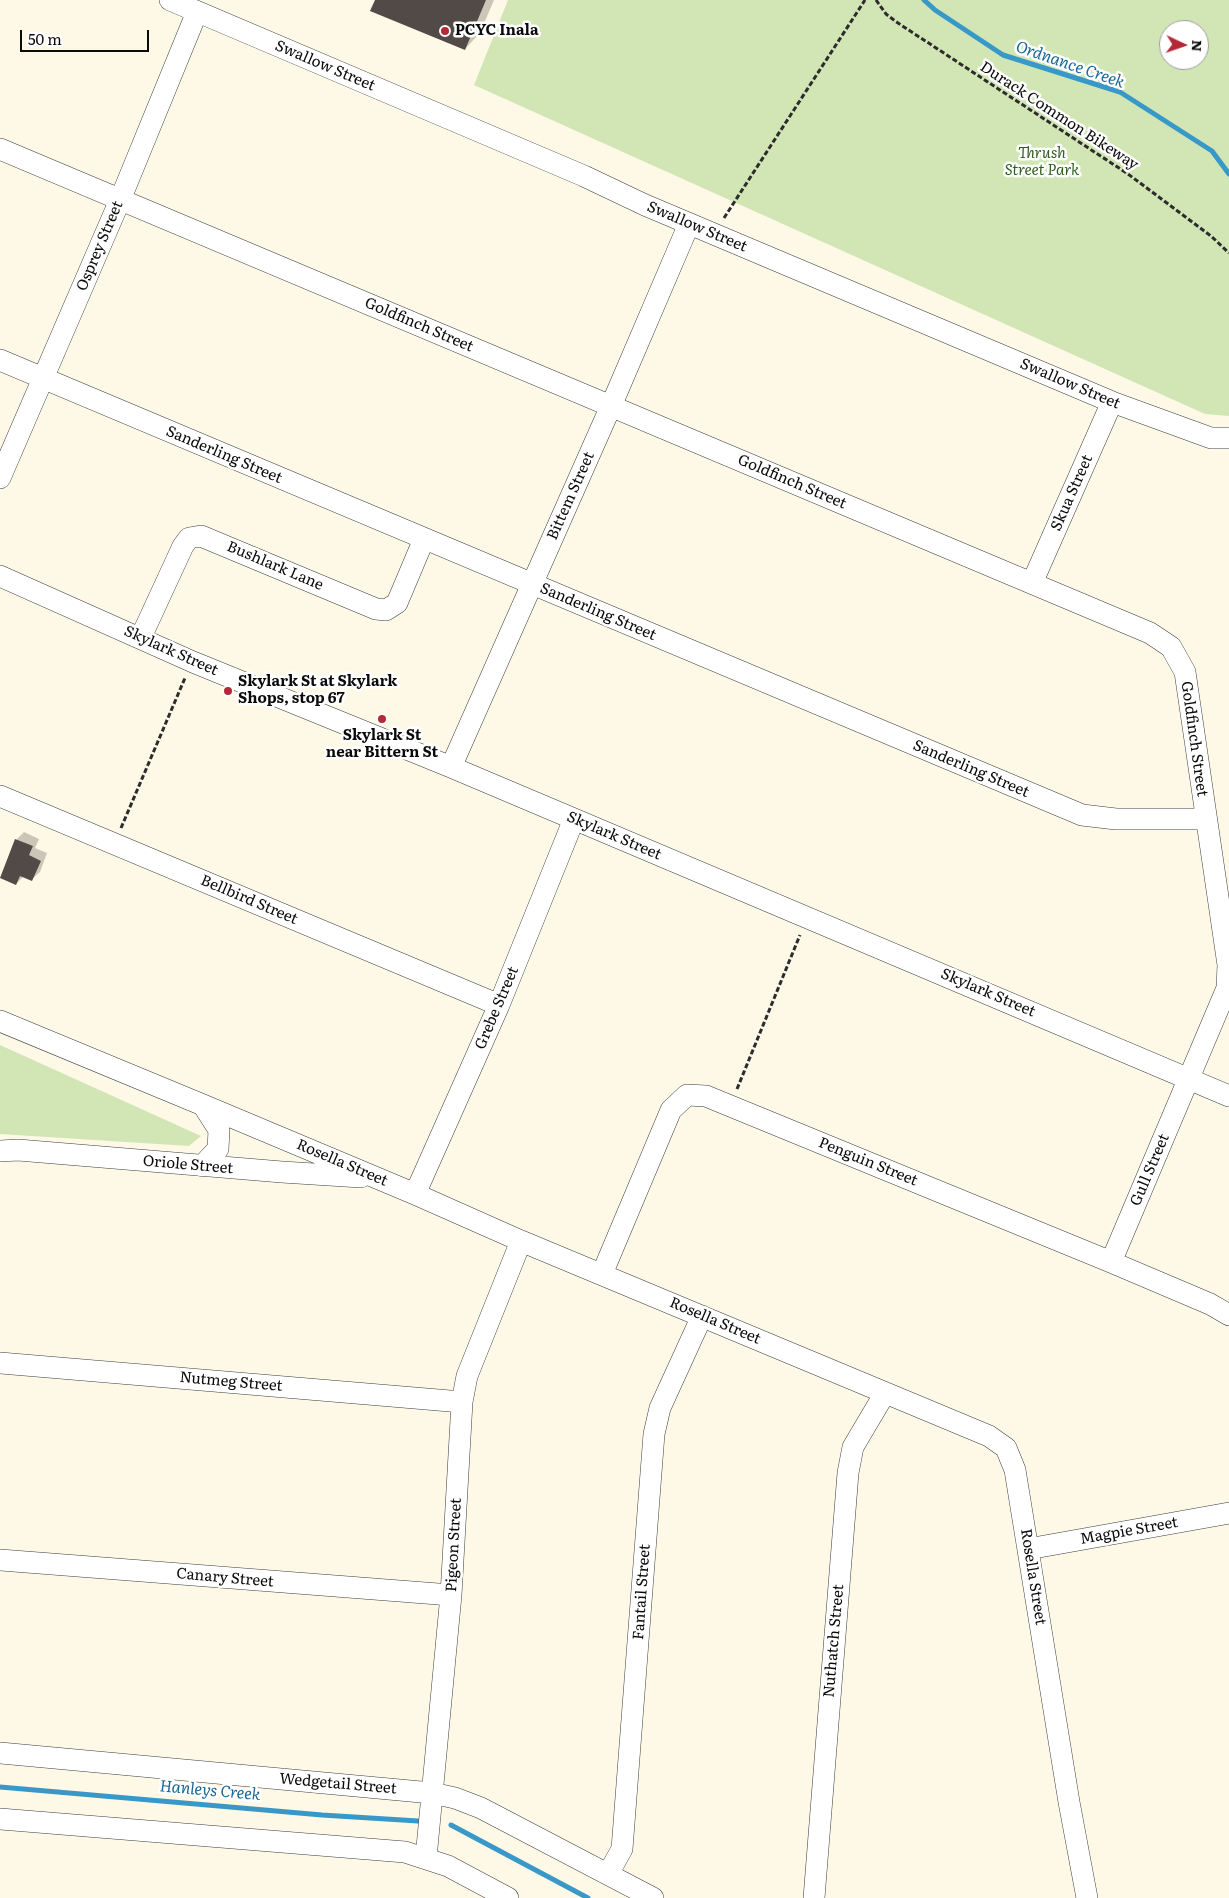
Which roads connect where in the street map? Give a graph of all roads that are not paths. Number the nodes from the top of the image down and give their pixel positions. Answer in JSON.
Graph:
{"nodes":[{"id":1,"x":170,"y":0,"type":"edge"},
{"id":2,"x":198,"y":12,"type":"junction"},
{"id":3,"x":0,"y":149,"type":"edge"},
{"id":4,"x":120,"y":200,"type":"junction"},
{"id":5,"x":689,"y":224,"type":"junction"},
{"id":6,"x":0,"y":360,"type":"edge"},
{"id":7,"x":43,"y":378,"type":"junction"},
{"id":8,"x":1112,"y":402,"type":"junction"},
{"id":9,"x":611,"y":406,"type":"junction"},
{"id":10,"x":1229,"y":438,"type":"edge"},
{"id":11,"x":0,"y":478,"type":"edge"},
{"id":12,"x":424,"y":539,"type":"junction"},
{"id":13,"x":0,"y":576,"type":"edge"},
{"id":14,"x":532,"y":584,"type":"junction"},
{"id":15,"x":1032,"y":584,"type":"junction"},
{"id":16,"x":141,"y":638,"type":"junction"},
{"id":17,"x":451,"y":767,"type":"junction"},
{"id":18,"x":0,"y":796,"type":"edge"},
{"id":19,"x":574,"y":819,"type":"junction"},
{"id":20,"x":1205,"y":819,"type":"junction"},
{"id":21,"x":499,"y":1005,"type":"junction"},
{"id":22,"x":0,"y":1021,"type":"edge"},
{"id":23,"x":1190,"y":1079,"type":"junction"},
{"id":24,"x":1229,"y":1096,"type":"edge"},
{"id":25,"x":203,"y":1104,"type":"junction"},
{"id":26,"x":0,"y":1151,"type":"edge"},
{"id":27,"x":202,"y":1166,"type":"junction"},
{"id":28,"x":377,"y":1178,"type":"junction"},
{"id":29,"x":415,"y":1194,"type":"junction"},
{"id":30,"x":521,"y":1241,"type":"junction"},
{"id":31,"x":1110,"y":1262,"type":"junction"},
{"id":32,"x":602,"y":1274,"type":"junction"},
{"id":33,"x":702,"y":1316,"type":"junction"},
{"id":34,"x":1229,"y":1316,"type":"edge"},
{"id":35,"x":0,"y":1363,"type":"edge"},
{"id":36,"x":884,"y":1393,"type":"junction"},
{"id":37,"x":462,"y":1402,"type":"junction"},
{"id":38,"x":1229,"y":1513,"type":"edge"},
{"id":39,"x":1028,"y":1549,"type":"junction"},
{"id":40,"x":0,"y":1560,"type":"edge"},
{"id":41,"x":451,"y":1595,"type":"junction"},
{"id":42,"x":0,"y":1753,"type":"edge"},
{"id":43,"x":432,"y":1793,"type":"junction"},
{"id":44,"x":0,"y":1819,"type":"edge"},
{"id":45,"x":426,"y":1858,"type":"junction"},
{"id":46,"x":608,"y":1874,"type":"junction"},
{"id":47,"x":508,"y":1898,"type":"edge"},
{"id":48,"x":652,"y":1898,"type":"edge"},
{"id":49,"x":814,"y":1898,"type":"edge"},
{"id":50,"x":1087,"y":1898,"type":"edge"}],
"edges":[{"from":1,"to":2,"type":"street","name":"Swallow Street"},
{"from":2,"to":4,"type":"street","name":"Osprey Street"},
{"from":2,"to":5,"type":"street","name":"Swallow Street"},
{"from":3,"to":4,"type":"street","name":"Goldfinch Street"},
{"from":4,"to":7,"type":"street","name":"Osprey Street"},
{"from":4,"to":9,"type":"street","name":"Goldfinch Street"},
{"from":5,"to":8,"type":"street","name":"Swallow Street"},
{"from":5,"to":9,"type":"street","name":"Bittem Street"},
{"from":6,"to":7,"type":"street","name":"Sanderling Street"},
{"from":7,"to":11,"type":"street","name":"Osprey Street"},
{"from":7,"to":12,"type":"street","name":"Sanderling Street"},
{"from":8,"to":10,"type":"street","name":"Swallow Street"},
{"from":8,"to":15,"type":"street","name":"Skua Street"},
{"from":9,"to":14,"type":"street","name":"Bittem Street"},
{"from":9,"to":15,"type":"street","name":"Goldfinch Street"},
{"from":12,"to":14,"type":"street","name":"Sanderling Street"},
{"from":12,"to":16,"type":"street","name":"Bushlark Lane"},
{"from":13,"to":16,"type":"street","name":"Skylark Street"},
{"from":14,"to":17,"type":"street","name":"Bittem Street"},
{"from":14,"to":20,"type":"street","name":"Sanderling Street"},
{"from":15,"to":20,"type":"street","name":"Goldfinch Street"},
{"from":16,"to":17,"type":"street","name":"Skylark Street"},
{"from":17,"to":19,"type":"street","name":"Skylark Street"},
{"from":18,"to":21,"type":"street","name":"Bellbird Street"},
{"from":19,"to":21,"type":"street","name":"Grebe Street"},
{"from":19,"to":23,"type":"street","name":"Skylark Street"},
{"from":20,"to":23,"type":"street","name":"Goldfinch Street"},
{"from":21,"to":29,"type":"street","name":"Grebe Street"},
{"from":22,"to":25,"type":"street","name":"Rosella Street"},
{"from":23,"to":24,"type":"street","name":"Skylark Street"},
{"from":23,"to":31,"type":"street","name":"Gull Street"},
{"from":25,"to":27,"type":"street"},
{"from":25,"to":28,"type":"street","name":"Rosella Street"},
{"from":26,"to":27,"type":"street","name":"Oriole Street"},
{"from":27,"to":28,"type":"street","name":"Oriole Street"},
{"from":28,"to":29,"type":"street","name":"Rosella Street"},
{"from":29,"to":30,"type":"street","name":"Rosella Street"},
{"from":30,"to":32,"type":"street","name":"Rosella Street"},
{"from":30,"to":37,"type":"street","name":"Pigeon Street"},
{"from":31,"to":32,"type":"street","name":"Penguin Street"},
{"from":31,"to":34,"type":"street","name":"Penguin Street"},
{"from":32,"to":33,"type":"street","name":"Rosella Street"},
{"from":33,"to":36,"type":"street","name":"Rosella Street"},
{"from":33,"to":46,"type":"street","name":"Fantail Street"},
{"from":35,"to":37,"type":"street","name":"Nutmeg Street"},
{"from":36,"to":39,"type":"street","name":"Rosella Street"},
{"from":36,"to":49,"type":"street","name":"Nuthatch Street"},
{"from":37,"to":41,"type":"street","name":"Pigeon Street"},
{"from":38,"to":39,"type":"street","name":"Magpie Street"},
{"from":39,"to":50,"type":"street","name":"Rosella Street"},
{"from":40,"to":41,"type":"street","name":"Canary Street"},
{"from":41,"to":43,"type":"street","name":"Pigeon Street"},
{"from":42,"to":43,"type":"street","name":"Wedgetail Street"},
{"from":43,"to":45,"type":"street","name":"Pigeon Street"},
{"from":43,"to":46,"type":"street","name":"Wedgetail Street"},
{"from":44,"to":45,"type":"street"},
{"from":45,"to":47,"type":"street"},
{"from":46,"to":48,"type":"street","name":"Wedgetail Street"}]}
